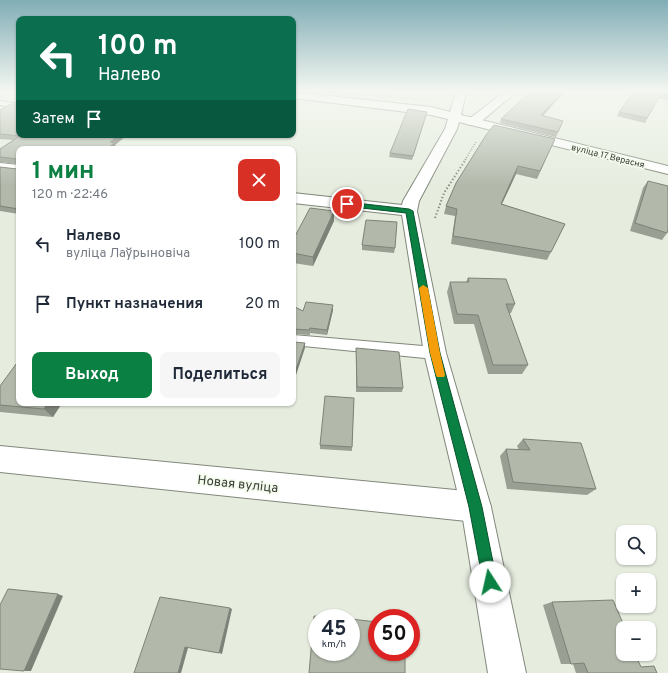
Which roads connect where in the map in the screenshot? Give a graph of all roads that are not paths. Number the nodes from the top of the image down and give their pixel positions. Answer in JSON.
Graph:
{"nodes":[{"id":1,"x":453,"y":123,"type":"edge"},
{"id":2,"x":479,"y":123,"type":"edge"},
{"id":3,"x":0,"y":167,"type":"edge"},
{"id":4,"x":16,"y":169,"type":"edge"},
{"id":5,"x":668,"y":170,"type":"edge"},
{"id":6,"x":296,"y":198,"type":"edge"},
{"id":7,"x":409,"y":211,"type":"junction"},
{"id":8,"x":296,"y":340,"type":"edge"},
{"id":9,"x":435,"y":353,"type":"junction"},
{"id":10,"x":0,"y":459,"type":"edge"},
{"id":11,"x":476,"y":507,"type":"junction"},
{"id":12,"x":507,"y":673,"type":"edge"}],
"edges":[{"from":1,"to":7,"type":"main road"},
{"from":2,"to":5,"type":"main road","name":"вуліца 17 Верасня"},
{"from":3,"to":4,"type":"main road"},
{"from":6,"to":7,"type":"main road"},
{"from":7,"to":9,"type":"main road"},
{"from":8,"to":9,"type":"lane"},
{"from":9,"to":11,"type":"main road"},
{"from":10,"to":11,"type":"main road","name":"Новая вуліца"},
{"from":11,"to":12,"type":"main road"}]}
